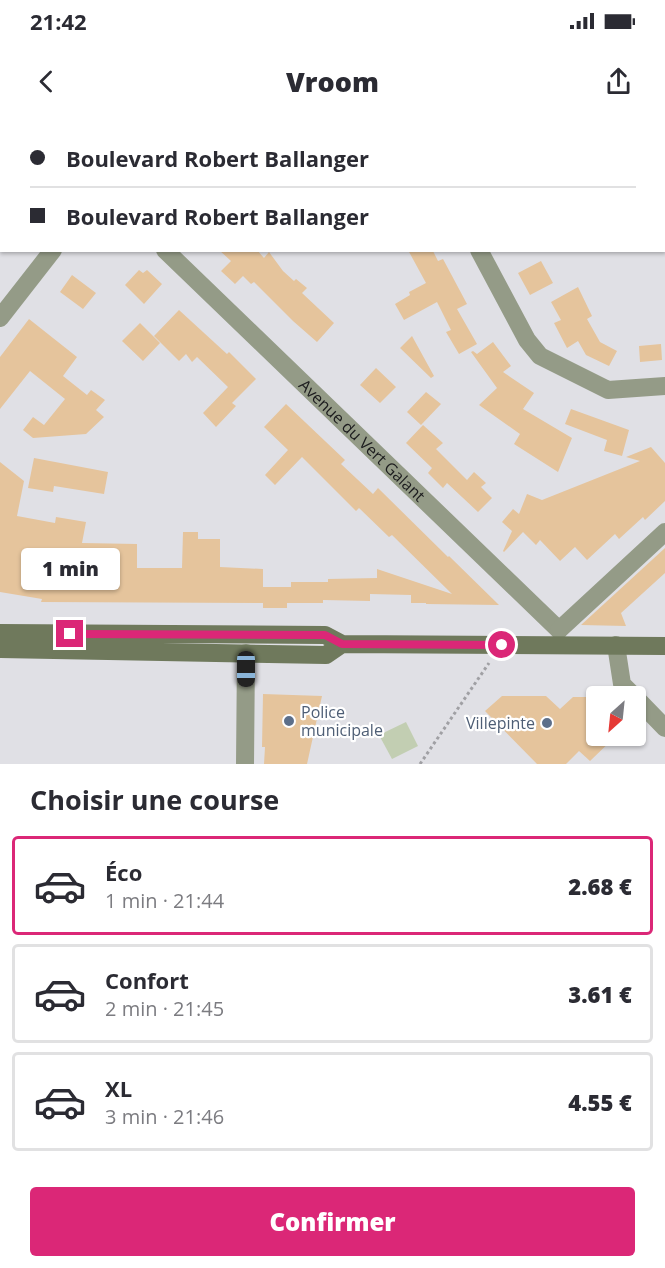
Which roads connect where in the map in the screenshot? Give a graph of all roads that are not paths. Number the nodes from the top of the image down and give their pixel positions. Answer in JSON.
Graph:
{"nodes":[{"id":1,"x":51,"y":252,"type":"edge"},
{"id":2,"x":167,"y":252,"type":"edge"},
{"id":3,"x":480,"y":252,"type":"edge"},
{"id":4,"x":0,"y":318,"type":"edge"},
{"id":5,"x":665,"y":386,"type":"edge"},
{"id":6,"x":665,"y":532,"type":"edge"},
{"id":7,"x":0,"y":633,"type":"edge"},
{"id":8,"x":560,"y":638,"type":"junction"},
{"id":9,"x":342,"y":644,"type":"junction"},
{"id":10,"x":616,"y":645,"type":"junction"},
{"id":11,"x":665,"y":646,"type":"edge"},
{"id":12,"x":0,"y":649,"type":"edge"},
{"id":13,"x":246,"y":653,"type":"junction"},
{"id":14,"x":624,"y":686,"type":"edge"},
{"id":15,"x":646,"y":708,"type":"edge"},
{"id":16,"x":665,"y":728,"type":"edge"},
{"id":17,"x":245,"y":764,"type":"edge"}],
"edges":[{"from":1,"to":4,"type":"street"},
{"from":2,"to":8,"type":"street","name":"Avenue du Vert Galant"},
{"from":3,"to":5,"type":"street"},
{"from":6,"to":8,"type":"street"},
{"from":7,"to":9,"type":"main road"},
{"from":8,"to":9,"type":"main road"},
{"from":8,"to":10,"type":"main road"},
{"from":9,"to":13,"type":"main road"},
{"from":10,"to":11,"type":"main road"},
{"from":10,"to":14,"type":"street"},
{"from":12,"to":13,"type":"main road"},
{"from":13,"to":17,"type":"street"},
{"from":15,"to":16,"type":"street"}]}
